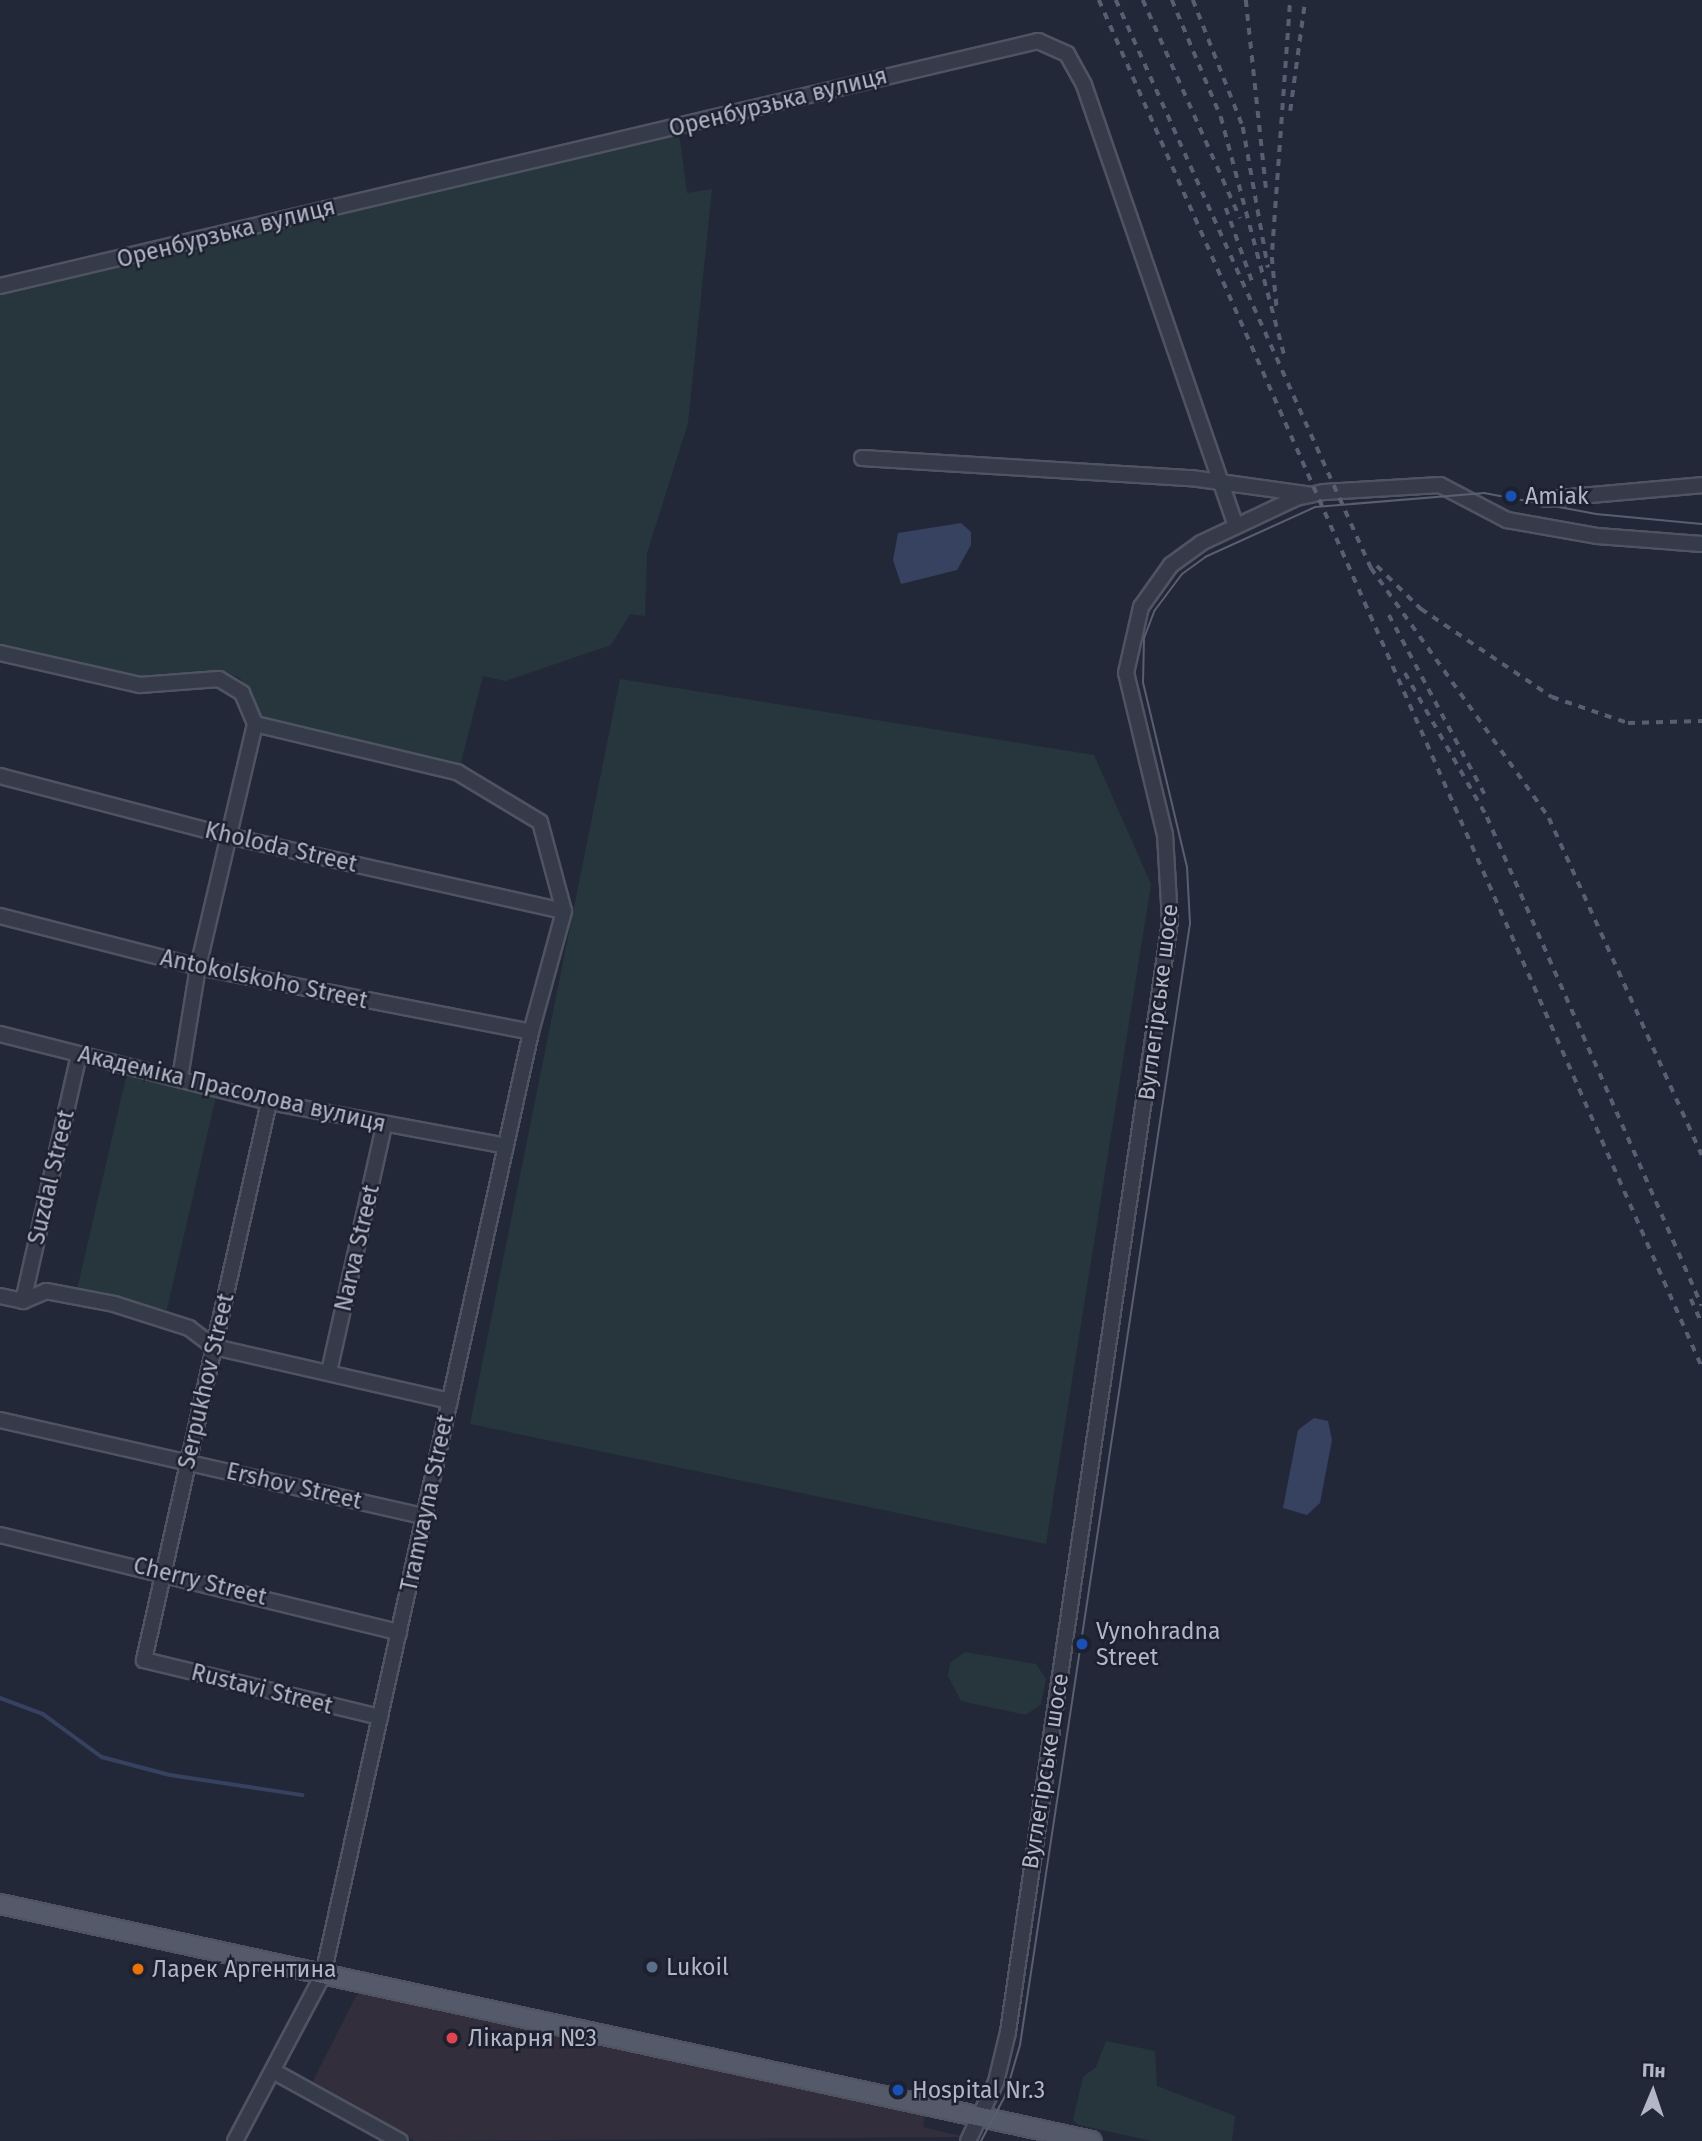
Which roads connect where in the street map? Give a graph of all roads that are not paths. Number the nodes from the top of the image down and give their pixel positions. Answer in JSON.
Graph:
{"nodes":[{"id":1,"x":0,"y":286,"type":"edge"},
{"id":2,"x":862,"y":458,"type":"dead end"},
{"id":3,"x":1217,"y":480,"type":"junction"},
{"id":4,"x":1702,"y":485,"type":"edge"},
{"id":5,"x":1308,"y":495,"type":"junction"},
{"id":6,"x":1546,"y":499,"type":"dead end"},
{"id":7,"x":1235,"y":524,"type":"junction"},
{"id":8,"x":1702,"y":544,"type":"edge"},
{"id":9,"x":0,"y":653,"type":"edge"},
{"id":10,"x":255,"y":724,"type":"junction"},
{"id":11,"x":0,"y":776,"type":"edge"},
{"id":12,"x":228,"y":836,"type":"junction"},
{"id":13,"x":564,"y":911,"type":"junction"},
{"id":14,"x":0,"y":916,"type":"edge"},
{"id":15,"x":198,"y":967,"type":"junction"},
{"id":16,"x":531,"y":1032,"type":"junction"},
{"id":17,"x":0,"y":1034,"type":"edge"},
{"id":18,"x":79,"y":1054,"type":"junction"},
{"id":19,"x":180,"y":1078,"type":"junction"},
{"id":20,"x":269,"y":1102,"type":"junction"},
{"id":21,"x":384,"y":1125,"type":"junction"},
{"id":22,"x":506,"y":1146,"type":"junction"},
{"id":23,"x":0,"y":1296,"type":"edge"},
{"id":24,"x":23,"y":1301,"type":"junction"},
{"id":25,"x":214,"y":1346,"type":"junction"},
{"id":26,"x":329,"y":1372,"type":"junction"},
{"id":27,"x":450,"y":1401,"type":"junction"},
{"id":28,"x":0,"y":1420,"type":"edge"},
{"id":29,"x":188,"y":1462,"type":"junction"},
{"id":30,"x":424,"y":1516,"type":"junction"},
{"id":31,"x":0,"y":1535,"type":"edge"},
{"id":32,"x":163,"y":1571,"type":"junction"},
{"id":33,"x":399,"y":1632,"type":"junction"},
{"id":34,"x":144,"y":1660,"type":"joint"},
{"id":35,"x":380,"y":1717,"type":"junction"},
{"id":36,"x":0,"y":1904,"type":"edge"},
{"id":37,"x":323,"y":1975,"type":"junction"},
{"id":38,"x":273,"y":2071,"type":"junction"},
{"id":39,"x":981,"y":2117,"type":"junction"},
{"id":40,"x":235,"y":2141,"type":"edge"},
{"id":41,"x":400,"y":2141,"type":"edge"},
{"id":42,"x":968,"y":2141,"type":"edge"},
{"id":43,"x":1092,"y":2141,"type":"edge"}],
"edges":[{"from":1,"to":3,"type":"street","name":"Оренбурзька вулиця"},
{"from":2,"to":3,"type":"street"},
{"from":3,"to":5,"type":"street"},
{"from":3,"to":7,"type":"street","name":"Оренбурзька вулиця"},
{"from":4,"to":6,"type":"street"},
{"from":5,"to":7,"type":"street","name":"Вуглегірське шосе"},
{"from":5,"to":8,"type":"street","name":"Вуглегірське шосе"},
{"from":7,"to":39,"type":"street","name":"Вуглегірське шосе"},
{"from":9,"to":10,"type":"street"},
{"from":10,"to":12,"type":"street"},
{"from":10,"to":13,"type":"street"},
{"from":11,"to":12,"type":"street","name":"Kholoda Street"},
{"from":12,"to":13,"type":"street","name":"Kholoda Street"},
{"from":12,"to":15,"type":"street"},
{"from":13,"to":16,"type":"street","name":"Tramvayna Street"},
{"from":14,"to":15,"type":"street","name":"Antokolskoho Street"},
{"from":15,"to":16,"type":"street","name":"Antokolskoho Street"},
{"from":15,"to":19,"type":"street"},
{"from":16,"to":22,"type":"street","name":"Tramvayna Street"},
{"from":17,"to":18,"type":"street","name":"Академіка Прасолова вулиця"},
{"from":18,"to":19,"type":"street","name":"Академіка Прасолова вулиця"},
{"from":18,"to":24,"type":"street","name":"Suzdal Street"},
{"from":19,"to":20,"type":"street","name":"Академіка Прасолова вулиця"},
{"from":20,"to":21,"type":"street","name":"Академіка Прасолова вулиця"},
{"from":20,"to":25,"type":"street","name":"Serpukhov Street"},
{"from":21,"to":22,"type":"street","name":"Академіка Прасолова вулиця"},
{"from":21,"to":26,"type":"street","name":"Narva Street"},
{"from":22,"to":27,"type":"street","name":"Tramvayna Street"},
{"from":23,"to":24,"type":"street"},
{"from":24,"to":25,"type":"street"},
{"from":25,"to":26,"type":"street"},
{"from":25,"to":29,"type":"street","name":"Serpukhov Street"},
{"from":26,"to":27,"type":"street"},
{"from":27,"to":30,"type":"street","name":"Tramvayna Street"},
{"from":28,"to":29,"type":"street","name":"Ershov Street"},
{"from":29,"to":30,"type":"street","name":"Ershov Street"},
{"from":29,"to":32,"type":"street","name":"Serpukhov Street"},
{"from":30,"to":33,"type":"street","name":"Tramvayna Street"},
{"from":31,"to":32,"type":"street","name":"Cherry Street"},
{"from":32,"to":33,"type":"street","name":"Cherry Street"},
{"from":32,"to":34,"type":"street","name":"Serpukhov Street"},
{"from":33,"to":35,"type":"street","name":"Tramvayna Street"},
{"from":34,"to":35,"type":"street","name":"Rustavi Street"},
{"from":35,"to":37,"type":"street","name":"Tramvayna Street"},
{"from":36,"to":37,"type":"main road"},
{"from":37,"to":38,"type":"street","name":"Tramvayna Street"},
{"from":37,"to":39,"type":"main road"},
{"from":38,"to":40,"type":"street","name":"Tramvayna Street"},
{"from":38,"to":41,"type":"street"},
{"from":39,"to":42,"type":"street","name":"Вуглегірське шосе"},
{"from":39,"to":43,"type":"main road"}]}
